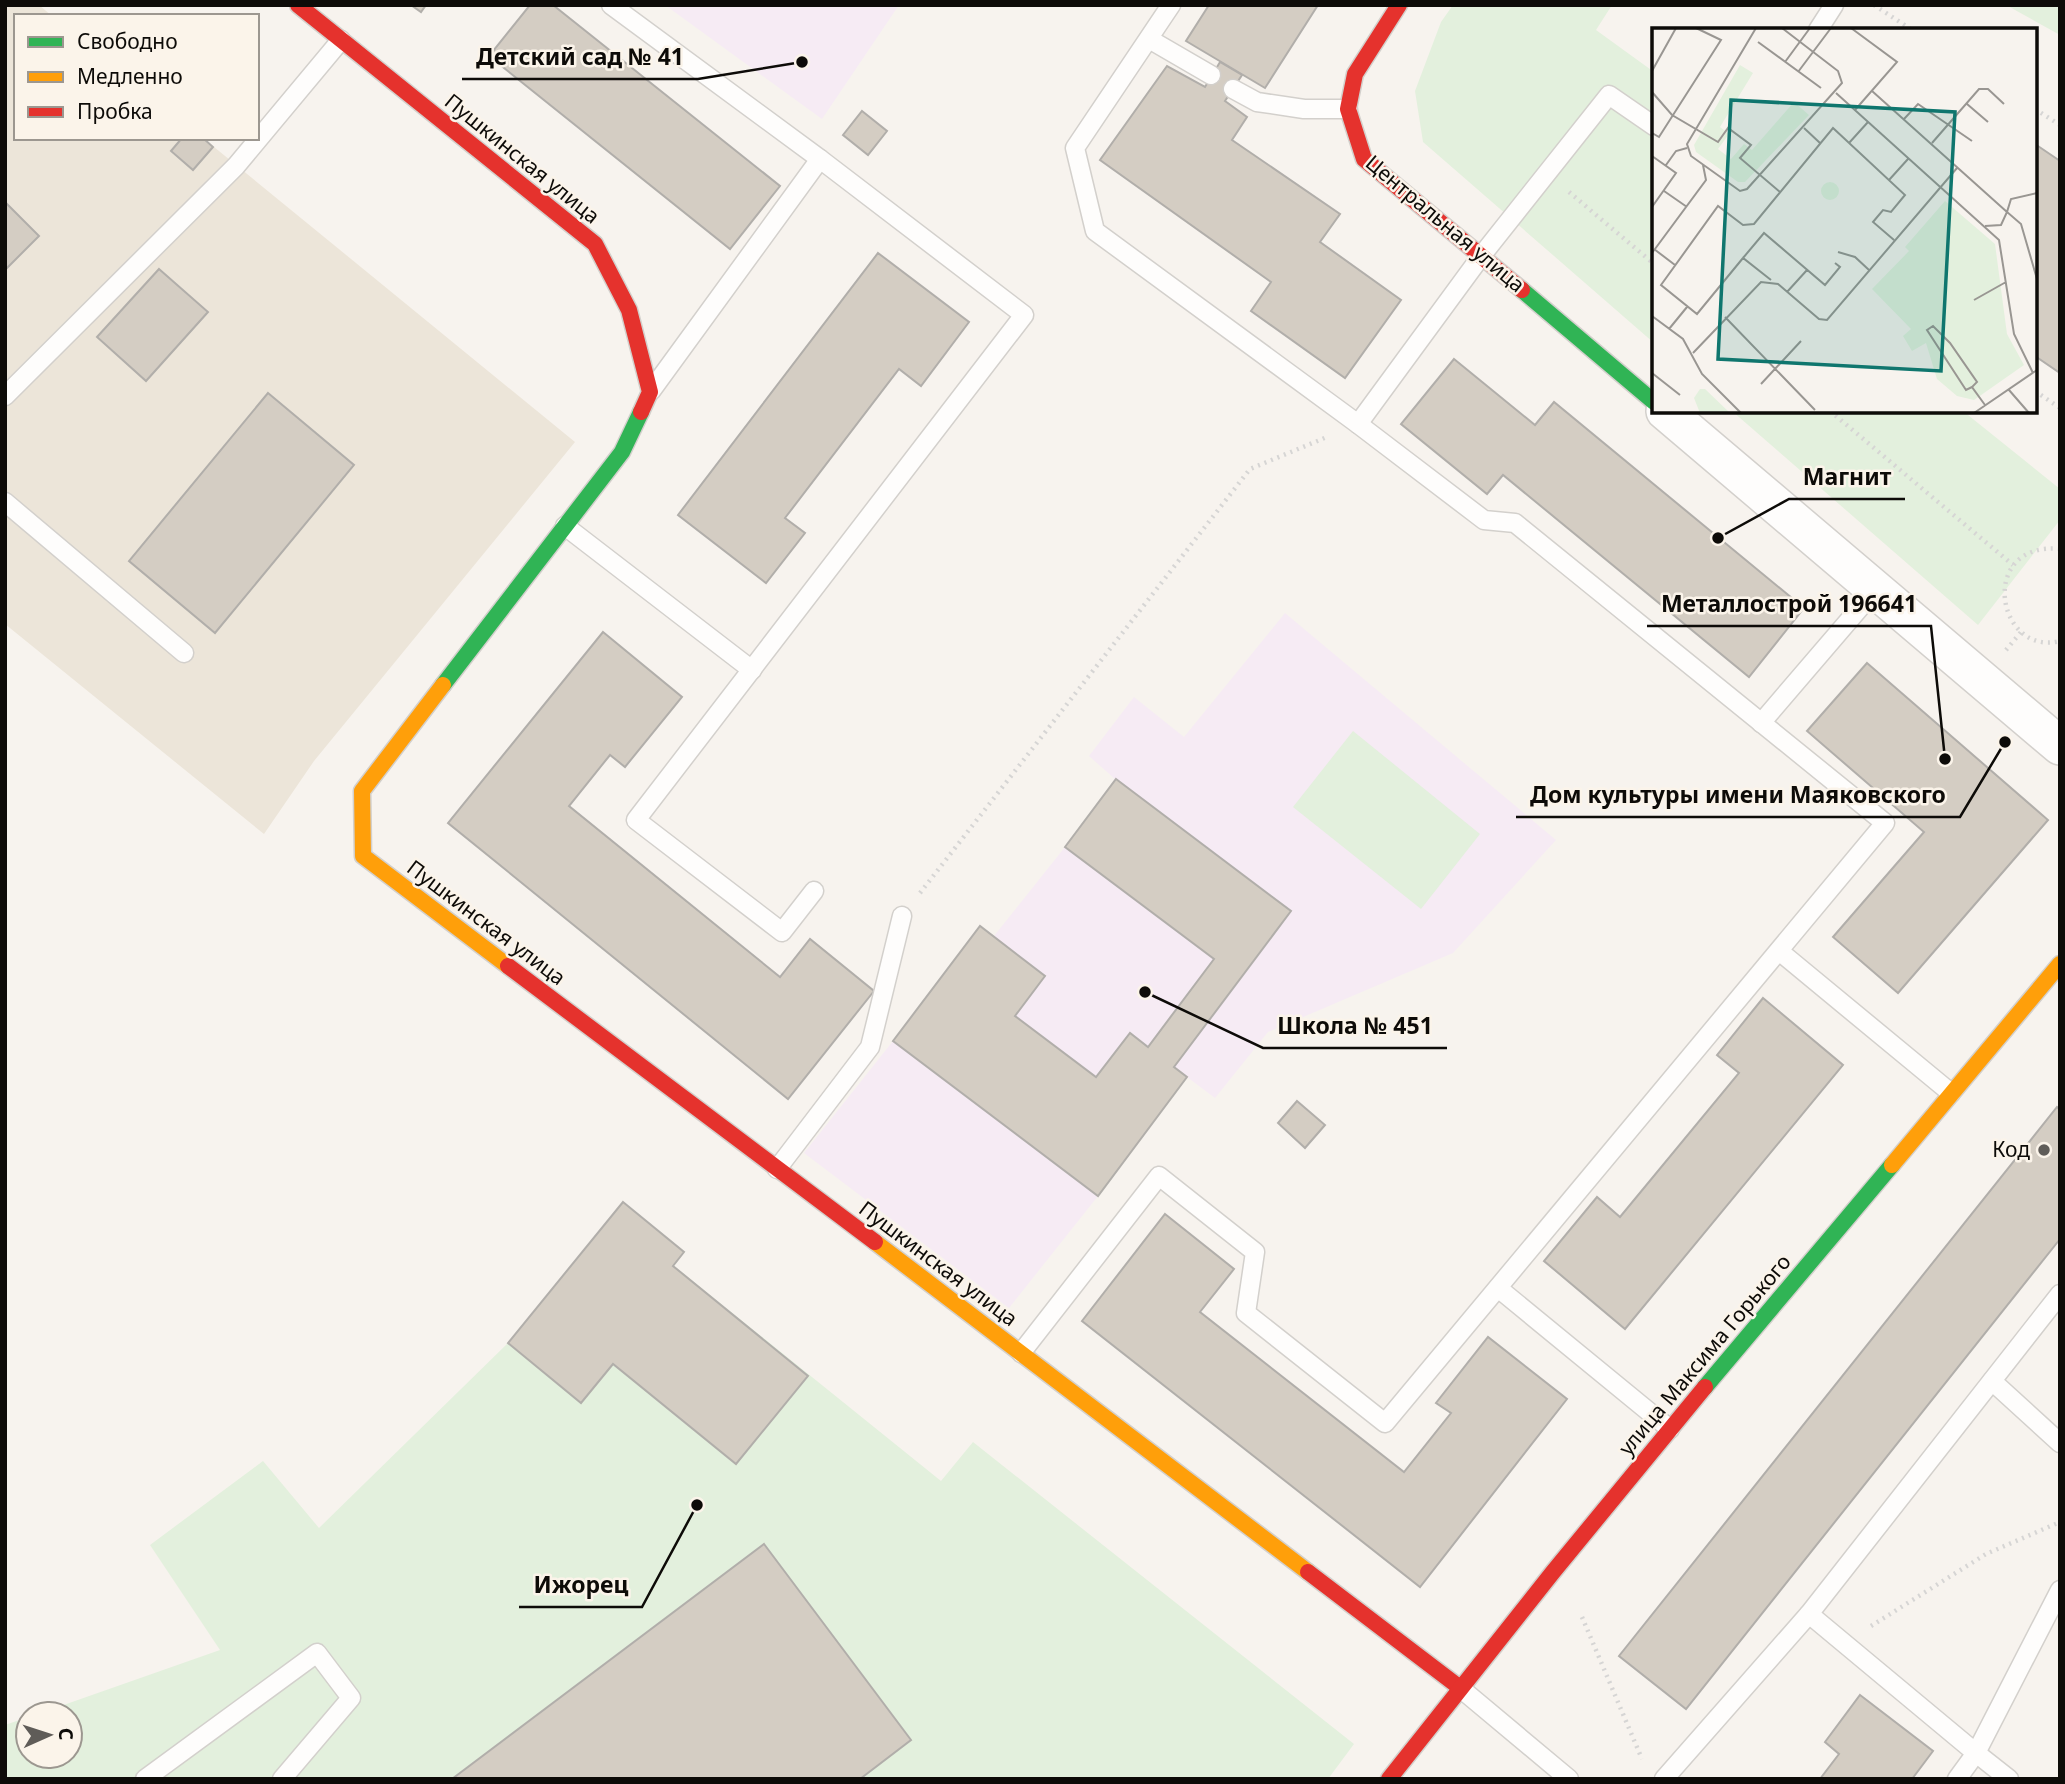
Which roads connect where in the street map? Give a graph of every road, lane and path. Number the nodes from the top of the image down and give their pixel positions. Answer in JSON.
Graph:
{"nodes":[{"id":1,"x":298,"y":5,"type":"edge"},
{"id":2,"x":611,"y":5,"type":"edge"},
{"id":3,"x":1171,"y":5,"type":"edge"},
{"id":4,"x":1399,"y":5,"type":"edge"},
{"id":5,"x":1834,"y":5,"type":"edge"},
{"id":6,"x":1874,"y":5,"type":"edge"},
{"id":7,"x":1819,"y":28,"type":"edge"},
{"id":8,"x":1909,"y":28,"type":"edge"},
{"id":9,"x":1149,"y":39,"type":"junction"},
{"id":10,"x":341,"y":40,"type":"junction"},
{"id":11,"x":1212,"y":75,"type":"dead end"},
{"id":12,"x":1233,"y":89,"type":"dead end"},
{"id":13,"x":1348,"y":109,"type":"junction"},
{"id":14,"x":2037,"y":110,"type":"edge"},
{"id":15,"x":1652,"y":125,"type":"edge"},
{"id":16,"x":2060,"y":125,"type":"edge"},
{"id":17,"x":259,"y":138,"type":"edge"},
{"id":18,"x":258,"y":140,"type":"edge"},
{"id":19,"x":820,"y":159,"type":"junction"},
{"id":20,"x":1546,"y":174,"type":"junction"},
{"id":21,"x":1482,"y":255,"type":"junction"},
{"id":22,"x":1652,"y":262,"type":"edge"},
{"id":23,"x":2037,"y":392,"type":"edge"},
{"id":24,"x":650,"y":393,"type":"junction"},
{"id":25,"x":5,"y":397,"type":"edge"},
{"id":26,"x":1652,"y":400,"type":"edge"},
{"id":27,"x":2060,"y":408,"type":"edge"},
{"id":28,"x":1667,"y":413,"type":"edge"},
{"id":29,"x":1832,"y":413,"type":"edge"},
{"id":30,"x":1358,"y":424,"type":"junction"},
{"id":31,"x":5,"y":502,"type":"edge"},
{"id":32,"x":565,"y":527,"type":"junction"},
{"id":33,"x":2060,"y":549,"type":"edge"},
{"id":34,"x":2014,"y":565,"type":"junction"},
{"id":35,"x":1875,"y":590,"type":"junction"},
{"id":36,"x":2021,"y":632,"type":"junction"},
{"id":37,"x":2060,"y":640,"type":"edge"},
{"id":38,"x":2010,"y":646,"type":"dead end"},
{"id":39,"x":184,"y":653,"type":"dead end"},
{"id":40,"x":752,"y":670,"type":"junction"},
{"id":41,"x":1761,"y":723,"type":"junction"},
{"id":42,"x":2060,"y":746,"type":"edge"},
{"id":43,"x":814,"y":891,"type":"dead end"},
{"id":44,"x":902,"y":916,"type":"joint"},
{"id":45,"x":1779,"y":951,"type":"junction"},
{"id":46,"x":2060,"y":964,"type":"edge"},
{"id":47,"x":2042,"y":985,"type":"junction"},
{"id":48,"x":2060,"y":1000,"type":"edge"},
{"id":49,"x":1951,"y":1093,"type":"junction"},
{"id":50,"x":777,"y":1169,"type":"junction"},
{"id":51,"x":1498,"y":1288,"type":"junction"},
{"id":52,"x":2060,"y":1294,"type":"edge"},
{"id":53,"x":1021,"y":1353,"type":"junction"},
{"id":54,"x":1992,"y":1381,"type":"junction"},
{"id":55,"x":1670,"y":1429,"type":"junction"},
{"id":56,"x":2060,"y":1443,"type":"edge"},
{"id":57,"x":2060,"y":1522,"type":"edge"},
{"id":58,"x":2060,"y":1590,"type":"edge"},
{"id":59,"x":1809,"y":1614,"type":"junction"},
{"id":60,"x":1582,"y":1617,"type":"dead end"},
{"id":61,"x":1844,"y":1643,"type":"junction"},
{"id":62,"x":1460,"y":1687,"type":"junction"},
{"id":63,"x":1976,"y":1753,"type":"junction"},
{"id":64,"x":1645,"y":1766,"type":"dead end"},
{"id":65,"x":145,"y":1779,"type":"edge"},
{"id":66,"x":282,"y":1779,"type":"edge"},
{"id":67,"x":1389,"y":1779,"type":"edge"},
{"id":68,"x":1569,"y":1779,"type":"edge"},
{"id":69,"x":1664,"y":1779,"type":"edge"},
{"id":70,"x":1957,"y":1779,"type":"edge"},
{"id":71,"x":2009,"y":1779,"type":"edge"}],
"edges":[{"from":1,"to":10,"type":"street","name":"Пушкинская улица"},
{"from":2,"to":19,"type":"lane"},
{"from":3,"to":9,"type":"lane"},
{"from":4,"to":13,"type":"street","name":"Центральная улица"},
{"from":5,"to":7,"type":"lane"},
{"from":6,"to":8,"type":"path"},
{"from":9,"to":11,"type":"lane"},
{"from":9,"to":30,"type":"lane"},
{"from":10,"to":17,"type":"lane"},
{"from":10,"to":24,"type":"street","name":"Пушкинская улица"},
{"from":12,"to":13,"type":"lane"},
{"from":13,"to":21,"type":"street","name":"Центральная улица"},
{"from":14,"to":16,"type":"path"},
{"from":15,"to":20,"type":"lane"},
{"from":18,"to":25,"type":"lane"},
{"from":19,"to":24,"type":"lane"},
{"from":19,"to":40,"type":"lane"},
{"from":20,"to":21,"type":"lane"},
{"from":20,"to":22,"type":"path"},
{"from":21,"to":26,"type":"street","name":"Центральная улица"},
{"from":21,"to":30,"type":"lane"},
{"from":23,"to":27,"type":"path"},
{"from":24,"to":32,"type":"street","name":"Пушкинская улица"},
{"from":28,"to":35,"type":"street"},
{"from":29,"to":34,"type":"path"},
{"from":30,"to":41,"type":"lane"},
{"from":30,"to":44,"type":"path"},
{"from":31,"to":39,"type":"lane"},
{"from":32,"to":40,"type":"lane"},
{"from":32,"to":50,"type":"street","name":"Пушкинская улица"},
{"from":33,"to":34,"type":"path"},
{"from":34,"to":36,"type":"path"},
{"from":35,"to":41,"type":"lane"},
{"from":35,"to":42,"type":"street"},
{"from":36,"to":37,"type":"path"},
{"from":36,"to":38,"type":"path"},
{"from":40,"to":43,"type":"lane"},
{"from":41,"to":45,"type":"lane"},
{"from":44,"to":50,"type":"lane"},
{"from":45,"to":49,"type":"lane"},
{"from":45,"to":51,"type":"lane"},
{"from":46,"to":47,"type":"street","name":"улица Максима Горького"},
{"from":47,"to":48,"type":"lane"},
{"from":47,"to":49,"type":"street","name":"улица Максима Горького"},
{"from":49,"to":55,"type":"street","name":"улица Максима Горького"},
{"from":50,"to":53,"type":"street","name":"Пушкинская улица"},
{"from":51,"to":53,"type":"lane"},
{"from":51,"to":55,"type":"lane"},
{"from":52,"to":54,"type":"lane"},
{"from":53,"to":62,"type":"street","name":"Пушкинская улица"},
{"from":54,"to":56,"type":"lane"},
{"from":54,"to":59,"type":"lane"},
{"from":55,"to":62,"type":"street","name":"улица Максима Горького"},
{"from":57,"to":61,"type":"path"},
{"from":58,"to":63,"type":"lane"},
{"from":59,"to":61,"type":"lane"},
{"from":59,"to":69,"type":"lane"},
{"from":60,"to":64,"type":"path"},
{"from":61,"to":63,"type":"lane"},
{"from":62,"to":67,"type":"street","name":"улица Максима Горького"},
{"from":62,"to":68,"type":"lane"},
{"from":63,"to":70,"type":"lane"},
{"from":63,"to":71,"type":"lane"},
{"from":65,"to":66,"type":"lane"}]}
